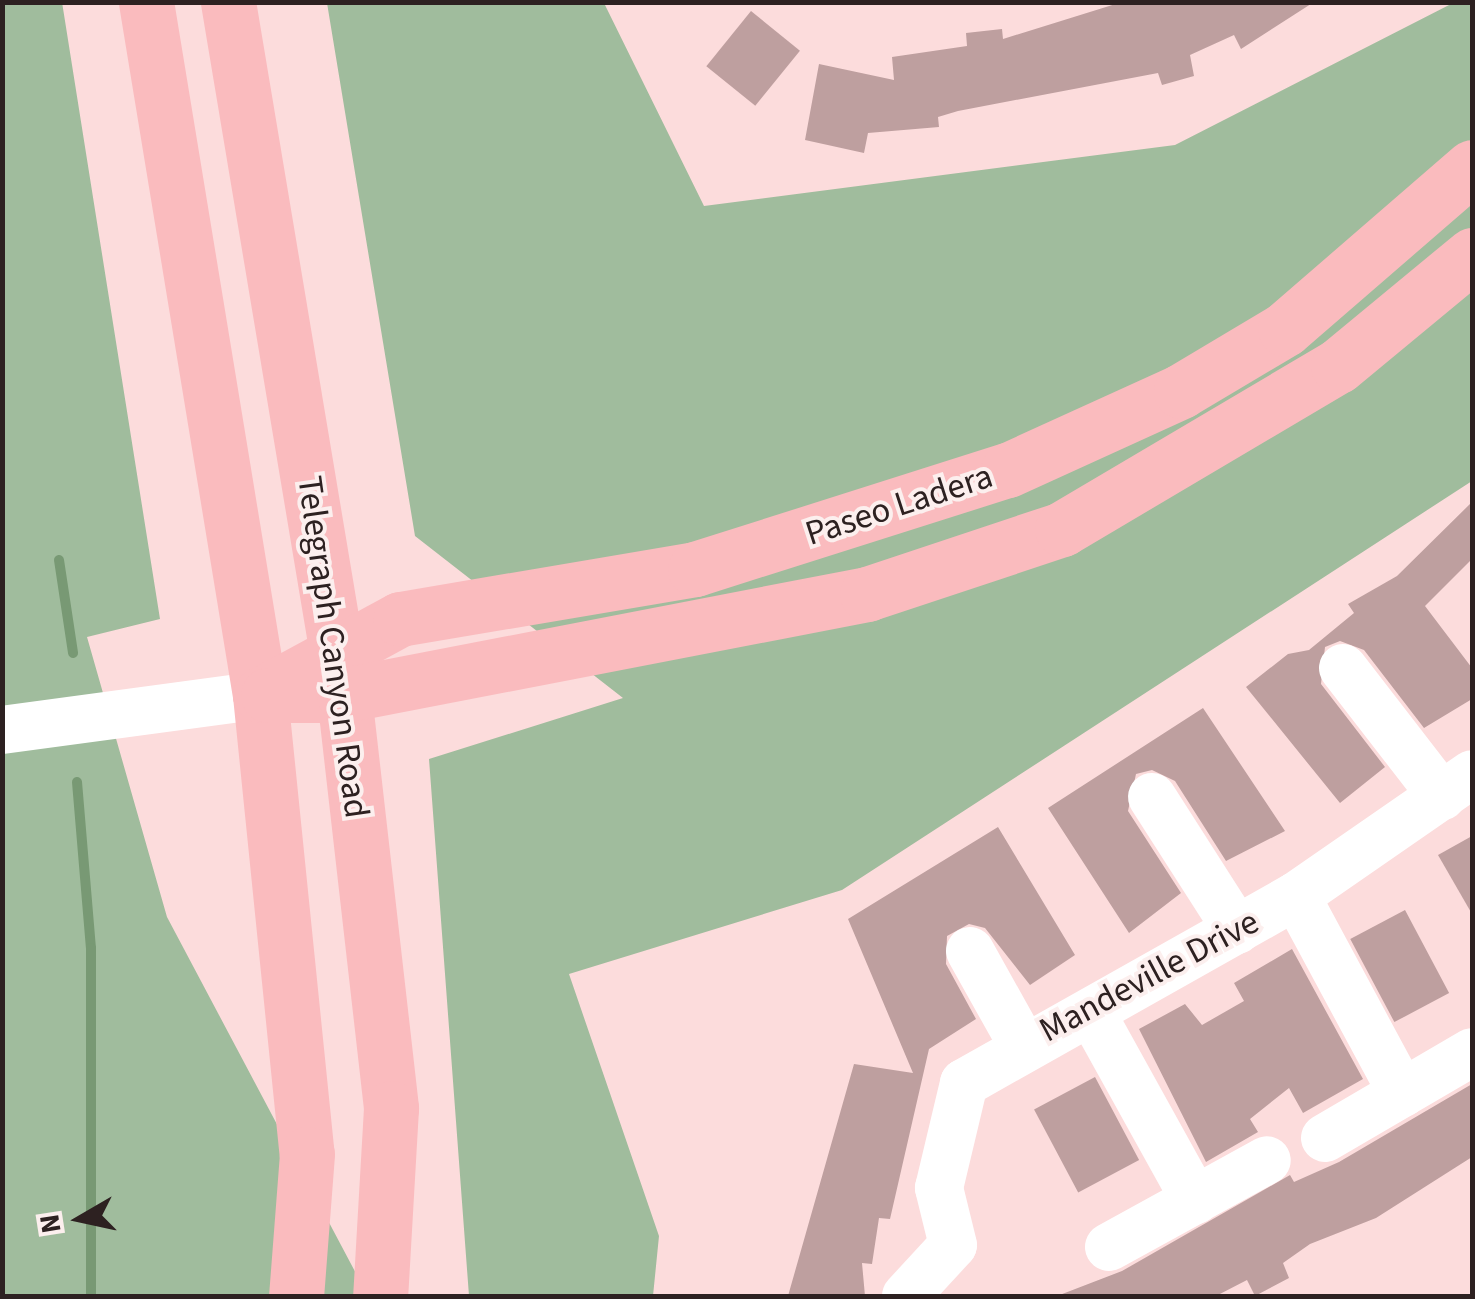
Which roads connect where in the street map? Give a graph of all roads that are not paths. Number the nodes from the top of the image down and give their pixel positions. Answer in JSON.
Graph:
{"nodes":[{"id":1,"x":146,"y":2,"type":"edge"},
{"id":2,"x":228,"y":2,"type":"edge"},
{"id":3,"x":1472,"y":167,"type":"edge"},
{"id":4,"x":1472,"y":255,"type":"edge"},
{"id":5,"x":1343,"y":668,"type":"dead end"},
{"id":6,"x":341,"y":674,"type":"junction"},
{"id":7,"x":260,"y":695,"type":"junction"},
{"id":8,"x":2,"y":730,"type":"edge"},
{"id":9,"x":1457,"y":785,"type":"edge"},
{"id":10,"x":1152,"y":797,"type":"dead end"},
{"id":11,"x":1296,"y":896,"type":"junction"},
{"id":12,"x":1236,"y":930,"type":"junction"},
{"id":13,"x":970,"y":951,"type":"dead end"},
{"id":14,"x":1092,"y":1014,"type":"junction"},
{"id":15,"x":1022,"y":1044,"type":"junction"},
{"id":16,"x":1472,"y":1052,"type":"edge"},
{"id":17,"x":1402,"y":1094,"type":"junction"},
{"id":18,"x":1326,"y":1138,"type":"dead end"},
{"id":19,"x":1268,"y":1160,"type":"dead end"},
{"id":20,"x":1195,"y":1200,"type":"junction"},
{"id":21,"x":1109,"y":1247,"type":"dead end"},
{"id":22,"x":296,"y":1296,"type":"edge"},
{"id":23,"x":380,"y":1296,"type":"edge"},
{"id":24,"x":906,"y":1296,"type":"edge"}],
"edges":[{"from":1,"to":7,"type":"main road"},
{"from":2,"to":6,"type":"main road","name":"Telegraph Canyon Road"},
{"from":3,"to":6,"type":"main road","name":"Paseo Ladera"},
{"from":4,"to":6,"type":"main road","name":"Paseo Ladera"},
{"from":5,"to":9,"type":"street"},
{"from":6,"to":7,"type":"main road","name":"Paseo Ladera"},
{"from":6,"to":23,"type":"main road","name":"Telegraph Canyon Road"},
{"from":7,"to":8,"type":"street","name":"Paseo Ladera"},
{"from":7,"to":22,"type":"main road"},
{"from":9,"to":11,"type":"street","name":"Mandeville Drive"},
{"from":10,"to":12,"type":"street"},
{"from":11,"to":12,"type":"street","name":"Mandeville Drive"},
{"from":11,"to":17,"type":"street"},
{"from":12,"to":14,"type":"street","name":"Mandeville Drive"},
{"from":13,"to":15,"type":"street"},
{"from":14,"to":15,"type":"street","name":"Mandeville Drive"},
{"from":14,"to":20,"type":"street"},
{"from":15,"to":24,"type":"street","name":"Mandeville Drive"},
{"from":16,"to":17,"type":"street"},
{"from":17,"to":18,"type":"street"},
{"from":19,"to":20,"type":"street"},
{"from":20,"to":21,"type":"street"}]}
